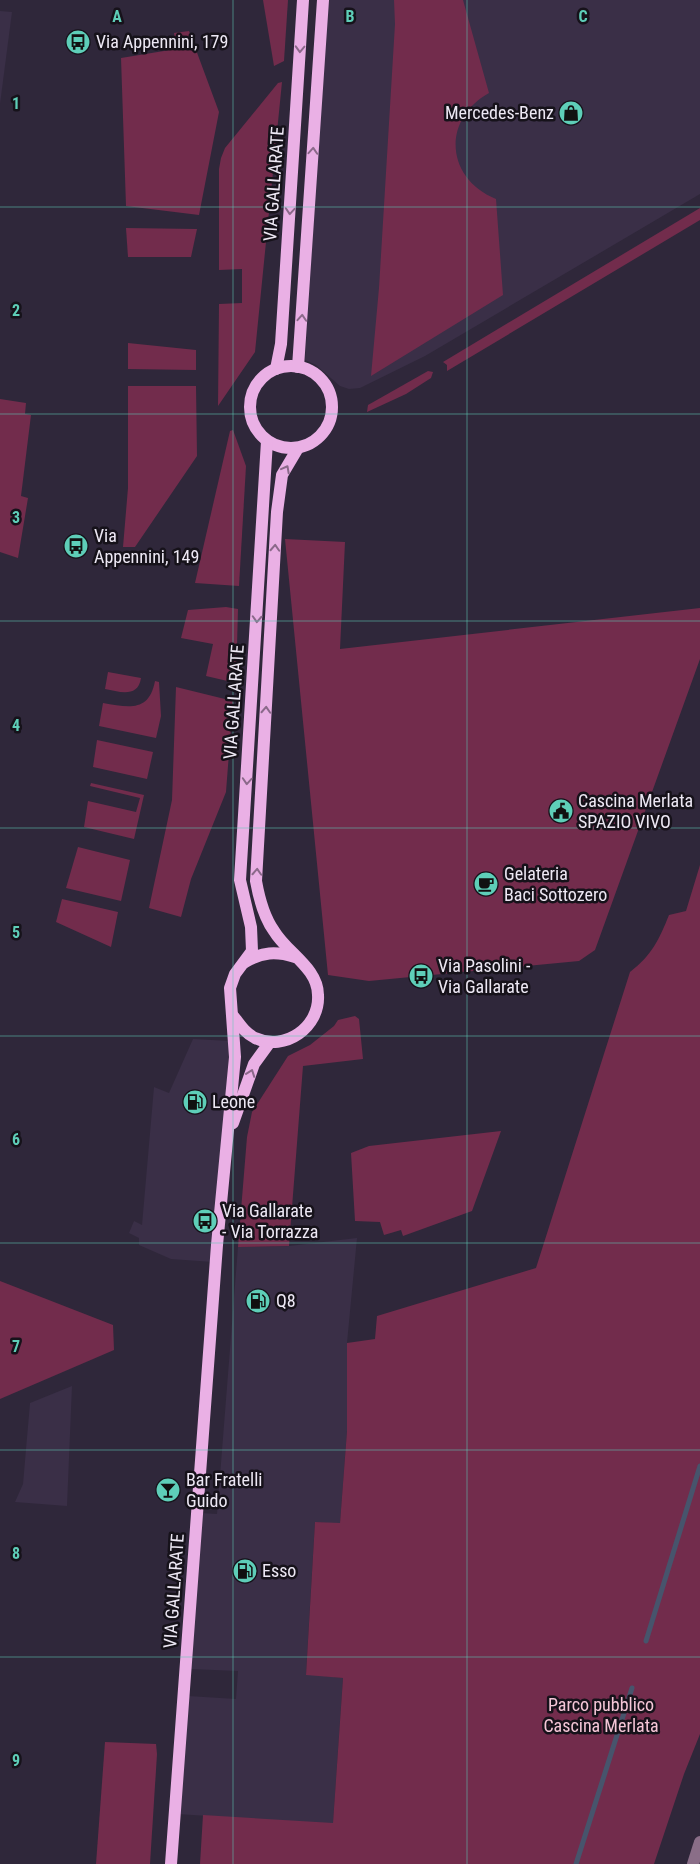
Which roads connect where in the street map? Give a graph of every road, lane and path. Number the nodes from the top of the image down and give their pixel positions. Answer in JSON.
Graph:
{"nodes":[{"id":1,"x":302,"y":0,"type":"edge"},
{"id":2,"x":323,"y":0,"type":"edge"},
{"id":3,"x":298,"y":367,"type":"junction"},
{"id":4,"x":276,"y":369,"type":"junction"},
{"id":5,"x":267,"y":441,"type":"junction"},
{"id":6,"x":298,"y":448,"type":"junction"},
{"id":7,"x":295,"y":957,"type":"junction"},
{"id":8,"x":245,"y":962,"type":"junction"},
{"id":9,"x":234,"y":1017,"type":"junction"},
{"id":10,"x":270,"y":1042,"type":"junction"},
{"id":11,"x":226,"y":1142,"type":"junction"},
{"id":12,"x":700,"y":1842,"type":"edge"},
{"id":13,"x":171,"y":1864,"type":"edge"},
{"id":14,"x":693,"y":1864,"type":"edge"}],
"edges":[{"from":1,"to":4,"type":"main road","name":"VIA GALLARATE","one_way":true},
{"from":3,"to":2,"type":"main road","name":"VIA GALLARATE","one_way":true},
{"from":3,"to":4,"type":"main road"},
{"from":3,"to":6,"type":"main road"},
{"from":4,"to":5,"type":"main road"},
{"from":5,"to":6,"type":"main road"},
{"from":5,"to":8,"type":"main road","name":"VIA GALLARATE","one_way":true},
{"from":7,"to":6,"type":"main road","name":"VIA GALLARATE","one_way":true},
{"from":7,"to":8,"type":"main road"},
{"from":7,"to":10,"type":"main road","name":"VIA GALLARATE"},
{"from":8,"to":9,"type":"main road","name":"VIA GALLARATE"},
{"from":9,"to":10,"type":"main road"},
{"from":9,"to":11,"type":"main road","name":"VIA GALLARATE"},
{"from":11,"to":10,"type":"main road","name":"VIA GALLARATE","one_way":true},
{"from":11,"to":13,"type":"main road","name":"VIA GALLARATE"},
{"from":12,"to":14,"type":"street"}]}
